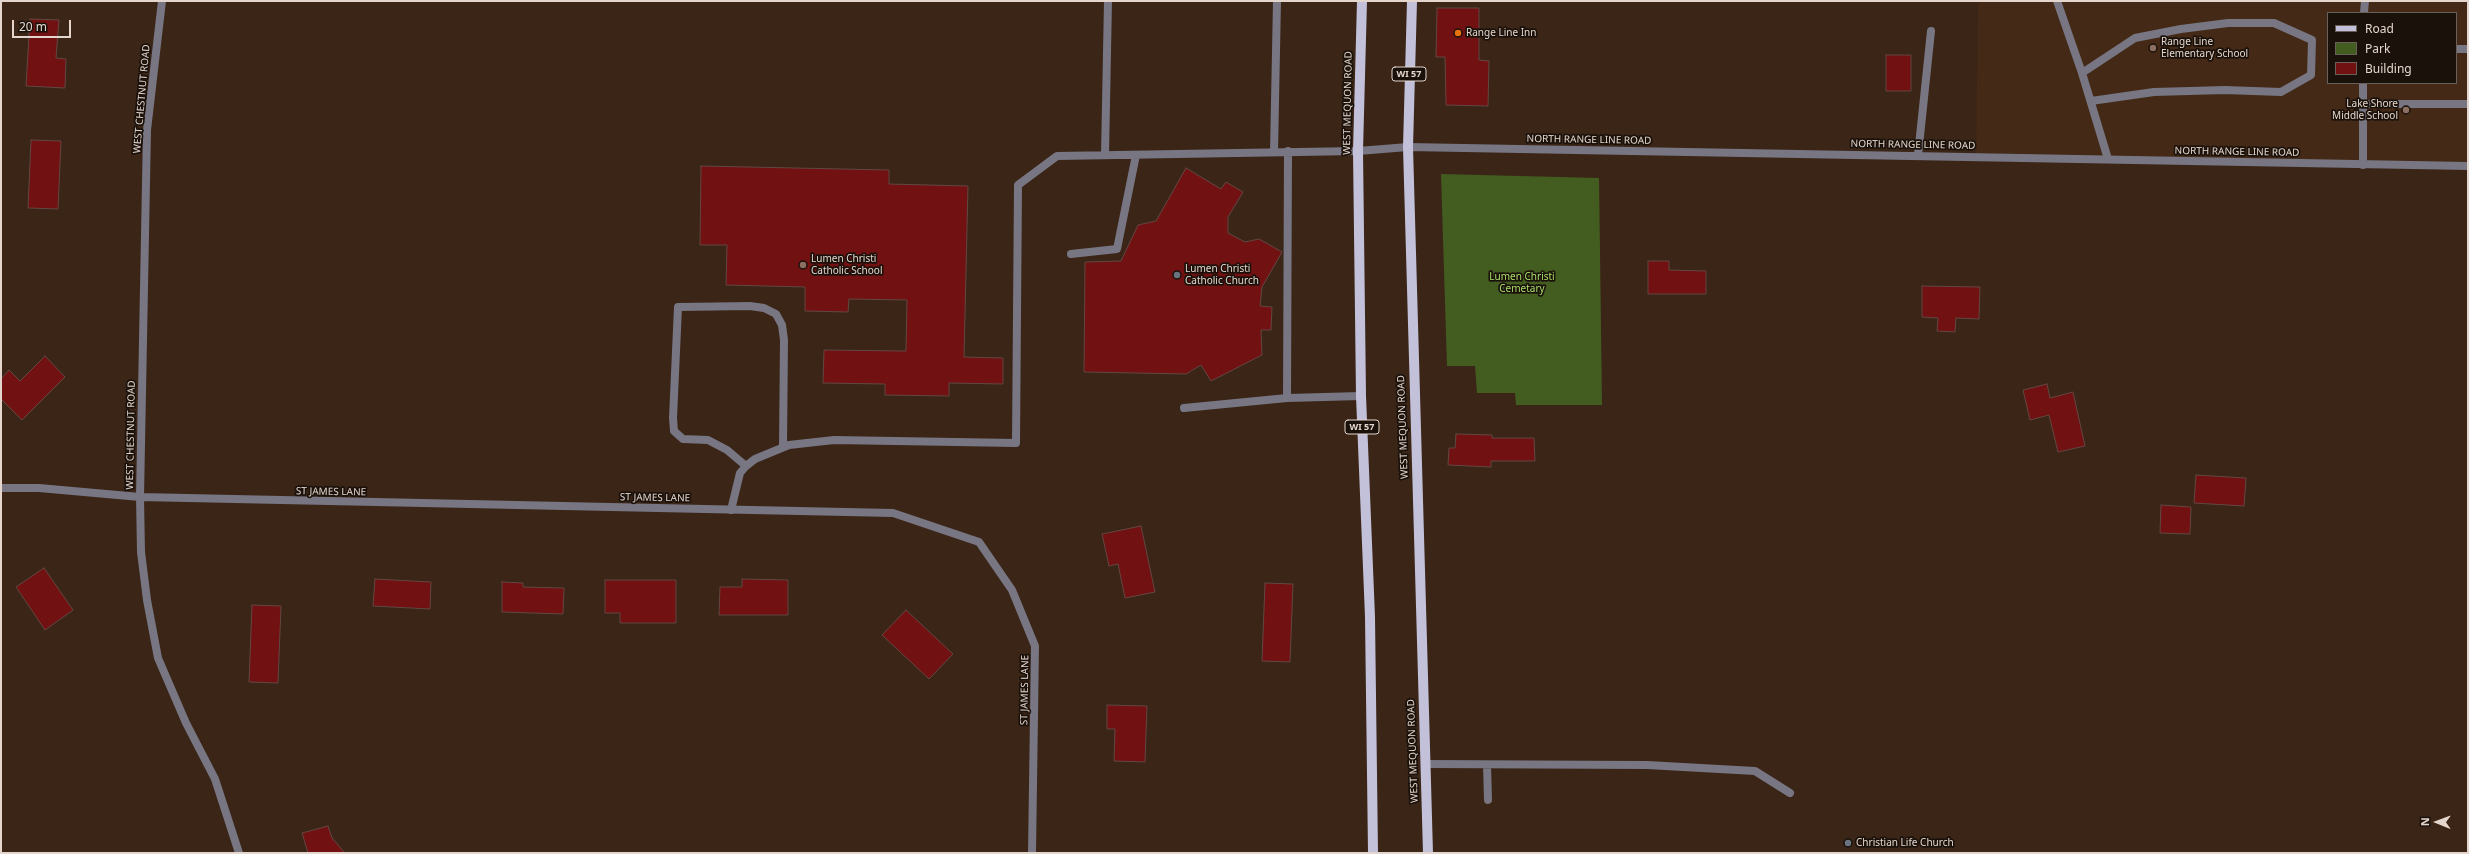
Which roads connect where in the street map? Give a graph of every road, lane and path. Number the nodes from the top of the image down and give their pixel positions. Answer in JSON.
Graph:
{"nodes":[{"id":1,"x":162,"y":1,"type":"edge"},
{"id":2,"x":1108,"y":1,"type":"edge"},
{"id":3,"x":1277,"y":1,"type":"edge"},
{"id":4,"x":1362,"y":1,"type":"edge"},
{"id":5,"x":1412,"y":1,"type":"edge"},
{"id":6,"x":2057,"y":1,"type":"edge"},
{"id":7,"x":2365,"y":1,"type":"edge"},
{"id":8,"x":2364,"y":12,"type":"edge"},
{"id":9,"x":1931,"y":31,"type":"dead end"},
{"id":10,"x":2457,"y":49,"type":"edge"},
{"id":11,"x":2468,"y":49,"type":"edge"},
{"id":12,"x":2082,"y":73,"type":"junction"},
{"id":13,"x":2363,"y":84,"type":"edge"},
{"id":14,"x":2090,"y":101,"type":"junction"},
{"id":15,"x":2364,"y":104,"type":"junction"},
{"id":16,"x":2468,"y":104,"type":"edge"},
{"id":17,"x":1408,"y":147,"type":"junction"},
{"id":18,"x":1358,"y":150,"type":"junction"},
{"id":19,"x":1288,"y":151,"type":"junction"},
{"id":20,"x":1274,"y":152,"type":"junction"},
{"id":21,"x":1105,"y":155,"type":"junction"},
{"id":22,"x":1136,"y":155,"type":"junction"},
{"id":23,"x":1918,"y":155,"type":"junction"},
{"id":24,"x":2108,"y":159,"type":"junction"},
{"id":25,"x":2363,"y":165,"type":"junction"},
{"id":26,"x":2468,"y":166,"type":"edge"},
{"id":27,"x":1071,"y":254,"type":"dead end"},
{"id":28,"x":1361,"y":396,"type":"junction"},
{"id":29,"x":1287,"y":398,"type":"junction"},
{"id":30,"x":1184,"y":408,"type":"dead end"},
{"id":31,"x":783,"y":446,"type":"junction"},
{"id":32,"x":746,"y":466,"type":"junction"},
{"id":33,"x":1,"y":488,"type":"edge"},
{"id":34,"x":140,"y":498,"type":"junction"},
{"id":35,"x":731,"y":510,"type":"junction"},
{"id":36,"x":1425,"y":764,"type":"junction"},
{"id":37,"x":1487,"y":764,"type":"junction"},
{"id":38,"x":1790,"y":793,"type":"dead end"},
{"id":39,"x":1488,"y":800,"type":"dead end"},
{"id":40,"x":239,"y":853,"type":"edge"},
{"id":41,"x":1032,"y":853,"type":"edge"},
{"id":42,"x":1373,"y":853,"type":"edge"},
{"id":43,"x":1428,"y":853,"type":"edge"}],
"edges":[{"from":1,"to":34,"type":"street","name":"WEST CHESTNUT ROAD"},
{"from":2,"to":21,"type":"street"},
{"from":3,"to":20,"type":"street"},
{"from":4,"to":18,"type":"main road","name":"WEST MEQUON ROAD","number":"WI 57"},
{"from":5,"to":17,"type":"main road","name":"WEST MEQUON ROAD","number":"WI 57"},
{"from":6,"to":12,"type":"street"},
{"from":7,"to":8,"type":"street"},
{"from":9,"to":23,"type":"street"},
{"from":10,"to":11,"type":"street"},
{"from":12,"to":14,"type":"street"},
{"from":12,"to":14,"type":"street"},
{"from":13,"to":15,"type":"street"},
{"from":14,"to":24,"type":"street"},
{"from":15,"to":16,"type":"street"},
{"from":15,"to":25,"type":"street"},
{"from":17,"to":18,"type":"street","name":"NORTH RANGE LINE ROAD"},
{"from":17,"to":23,"type":"street","name":"NORTH RANGE LINE ROAD"},
{"from":17,"to":36,"type":"main road","name":"WEST MEQUON ROAD","number":"WI 57"},
{"from":18,"to":19,"type":"street","name":"NORTH RANGE LINE ROAD"},
{"from":18,"to":28,"type":"main road","name":"WEST MEQUON ROAD","number":"WI 57"},
{"from":19,"to":20,"type":"street","name":"NORTH RANGE LINE ROAD"},
{"from":19,"to":29,"type":"street"},
{"from":20,"to":22,"type":"street","name":"NORTH RANGE LINE ROAD"},
{"from":21,"to":22,"type":"street","name":"NORTH RANGE LINE ROAD"},
{"from":21,"to":31,"type":"street","name":"NORTH RANGE LINE ROAD"},
{"from":22,"to":27,"type":"street"},
{"from":23,"to":24,"type":"street","name":"NORTH RANGE LINE ROAD"},
{"from":24,"to":25,"type":"street","name":"NORTH RANGE LINE ROAD"},
{"from":25,"to":26,"type":"street","name":"NORTH RANGE LINE ROAD"},
{"from":28,"to":29,"type":"street"},
{"from":28,"to":42,"type":"main road","name":"WEST MEQUON ROAD","number":"WI 57"},
{"from":29,"to":30,"type":"street"},
{"from":31,"to":32,"type":"street"},
{"from":31,"to":32,"type":"street"},
{"from":32,"to":35,"type":"street"},
{"from":33,"to":34,"type":"street","name":"ST JAMES LANE"},
{"from":34,"to":35,"type":"street","name":"ST JAMES LANE"},
{"from":34,"to":40,"type":"street","name":"WEST CHESTNUT ROAD"},
{"from":35,"to":41,"type":"street","name":"ST JAMES LANE"},
{"from":36,"to":37,"type":"street"},
{"from":36,"to":43,"type":"main road","name":"WEST MEQUON ROAD","number":"WI 57"},
{"from":37,"to":38,"type":"street"},
{"from":37,"to":39,"type":"street"}]}
